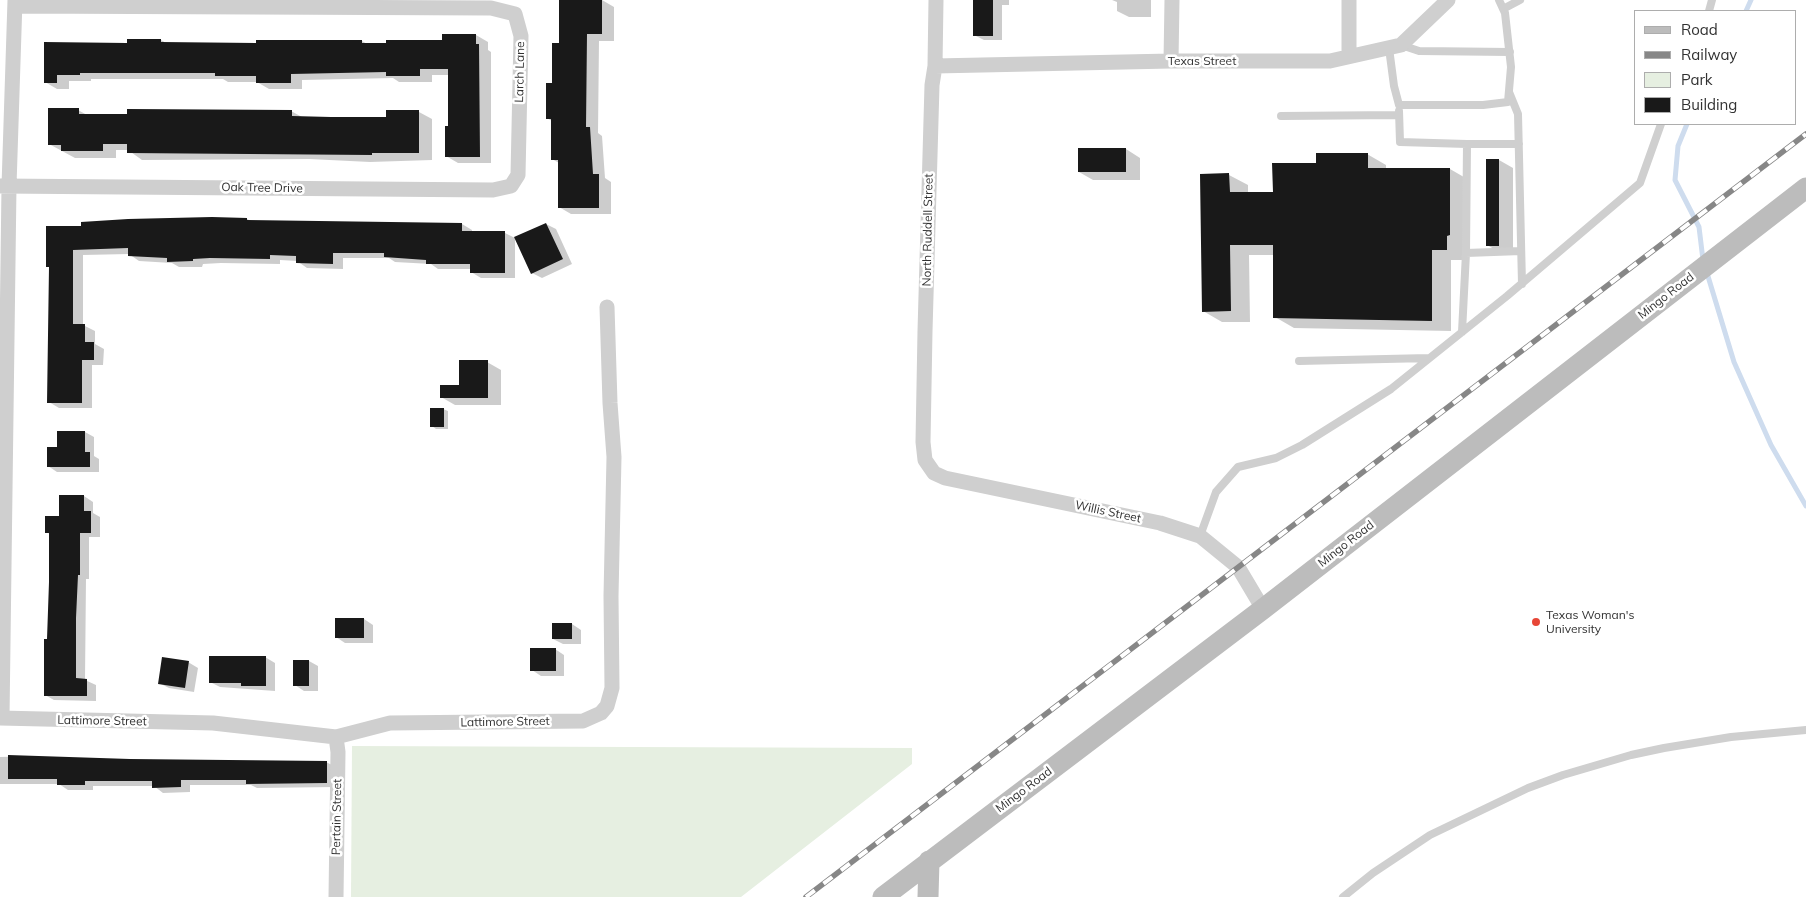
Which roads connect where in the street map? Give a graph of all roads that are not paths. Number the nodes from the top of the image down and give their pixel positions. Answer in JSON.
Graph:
{"nodes":[{"id":1,"x":936,"y":0,"type":"edge"},
{"id":2,"x":1172,"y":0,"type":"edge"},
{"id":3,"x":1349,"y":0,"type":"edge"},
{"id":4,"x":1448,"y":0,"type":"edge"},
{"id":5,"x":1499,"y":0,"type":"edge"},
{"id":6,"x":1520,"y":0,"type":"edge"},
{"id":7,"x":15,"y":3,"type":"edge"},
{"id":8,"x":472,"y":4,"type":"edge"},
{"id":9,"x":1503,"y":9,"type":"junction"},
{"id":10,"x":1395,"y":46,"type":"junction"},
{"id":11,"x":1510,"y":52,"type":"junction"},
{"id":12,"x":1349,"y":56,"type":"junction"},
{"id":13,"x":1171,"y":61,"type":"junction"},
{"id":14,"x":935,"y":66,"type":"junction"},
{"id":15,"x":1509,"y":90,"type":"junction"},
{"id":16,"x":1399,"y":105,"type":"junction"},
{"id":17,"x":1399,"y":115,"type":"junction"},
{"id":18,"x":1281,"y":116,"type":"dead end"},
{"id":19,"x":1662,"y":125,"type":"edge"},
{"id":20,"x":1467,"y":144,"type":"junction"},
{"id":21,"x":1519,"y":144,"type":"junction"},
{"id":22,"x":518,"y":175,"type":"joint"},
{"id":23,"x":4,"y":186,"type":"edge"},
{"id":24,"x":1806,"y":188,"type":"edge"},
{"id":25,"x":1521,"y":251,"type":"junction"},
{"id":26,"x":1466,"y":253,"type":"junction"},
{"id":27,"x":1522,"y":284,"type":"junction"},
{"id":28,"x":608,"y":307,"type":"dead end"},
{"id":29,"x":1462,"y":332,"type":"junction"},
{"id":30,"x":1429,"y":358,"type":"junction"},
{"id":31,"x":1299,"y":361,"type":"dead end"},
{"id":32,"x":926,"y":460,"type":"joint"},
{"id":33,"x":1200,"y":536,"type":"junction"},
{"id":34,"x":1263,"y":609,"type":"junction"},
{"id":35,"x":1,"y":718,"type":"edge"},
{"id":36,"x":1806,"y":730,"type":"edge"},
{"id":37,"x":336,"y":736,"type":"junction"},
{"id":38,"x":929,"y":861,"type":"junction"},
{"id":39,"x":336,"y":897,"type":"edge"},
{"id":40,"x":883,"y":897,"type":"edge"},
{"id":41,"x":928,"y":897,"type":"edge"},
{"id":42,"x":1343,"y":897,"type":"edge"}],
"edges":[{"from":1,"to":14,"type":"street","name":"North Ruddell Street"},
{"from":2,"to":13,"type":"street"},
{"from":3,"to":12,"type":"street"},
{"from":4,"to":10,"type":"street"},
{"from":5,"to":9,"type":"lane"},
{"from":6,"to":9,"type":"lane"},
{"from":7,"to":8,"type":"street"},
{"from":7,"to":23,"type":"street"},
{"from":8,"to":22,"type":"street","name":"Larch Lane"},
{"from":9,"to":11,"type":"lane"},
{"from":10,"to":11,"type":"lane"},
{"from":10,"to":12,"type":"street","name":"Texas Street"},
{"from":10,"to":16,"type":"lane"},
{"from":11,"to":15,"type":"lane"},
{"from":12,"to":13,"type":"street","name":"Texas Street"},
{"from":13,"to":14,"type":"street","name":"Texas Street"},
{"from":14,"to":32,"type":"street","name":"North Ruddell Street"},
{"from":15,"to":16,"type":"lane"},
{"from":15,"to":21,"type":"lane"},
{"from":16,"to":17,"type":"lane"},
{"from":17,"to":18,"type":"lane"},
{"from":17,"to":20,"type":"lane"},
{"from":19,"to":27,"type":"lane"},
{"from":20,"to":21,"type":"lane"},
{"from":20,"to":26,"type":"lane"},
{"from":21,"to":25,"type":"lane"},
{"from":22,"to":23,"type":"street","name":"Oak Tree Drive"},
{"from":23,"to":35,"type":"street"},
{"from":24,"to":34,"type":"street","name":"Mingo Road"},
{"from":25,"to":26,"type":"lane"},
{"from":25,"to":27,"type":"lane"},
{"from":26,"to":29,"type":"lane"},
{"from":27,"to":29,"type":"lane"},
{"from":28,"to":37,"type":"street","name":"Lattimore Street"},
{"from":29,"to":30,"type":"lane"},
{"from":30,"to":31,"type":"lane"},
{"from":30,"to":33,"type":"lane"},
{"from":32,"to":33,"type":"street","name":"Willis Street"},
{"from":33,"to":34,"type":"street","name":"Willis Street"},
{"from":34,"to":38,"type":"street","name":"Mingo Road"},
{"from":35,"to":37,"type":"street","name":"Lattimore Street"},
{"from":36,"to":42,"type":"lane"},
{"from":37,"to":39,"type":"street","name":"Pertain Street"},
{"from":38,"to":40,"type":"street","name":"Mingo Road"},
{"from":38,"to":41,"type":"street"}]}
